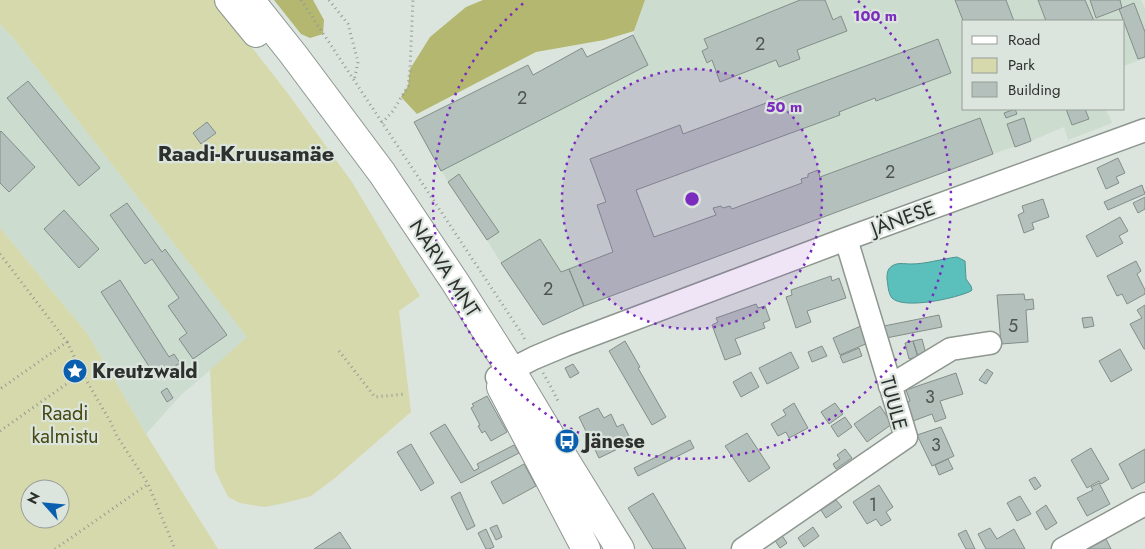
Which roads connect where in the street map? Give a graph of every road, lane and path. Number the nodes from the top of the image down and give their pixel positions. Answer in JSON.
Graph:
{"nodes":[{"id":1,"x":228,"y":0,"type":"edge"},
{"id":2,"x":250,"y":0,"type":"edge"},
{"id":3,"x":301,"y":0,"type":"edge"},
{"id":4,"x":329,"y":0,"type":"edge"},
{"id":5,"x":413,"y":0,"type":"edge"},
{"id":6,"x":354,"y":81,"type":"junction"},
{"id":7,"x":382,"y":123,"type":"junction"},
{"id":8,"x":1145,"y":130,"type":"edge"},
{"id":9,"x":846,"y":238,"type":"junction"},
{"id":10,"x":0,"y":254,"type":"edge"},
{"id":11,"x":67,"y":342,"type":"junction"},
{"id":12,"x":990,"y":343,"type":"dead end"},
{"id":13,"x":339,"y":351,"type":"dead end"},
{"id":14,"x":514,"y":368,"type":"junction"},
{"id":15,"x":82,"y":374,"type":"junction"},
{"id":16,"x":890,"y":386,"type":"junction"},
{"id":17,"x":0,"y":389,"type":"edge"},
{"id":18,"x":406,"y":394,"type":"dead end"},
{"id":19,"x":0,"y":431,"type":"edge"},
{"id":20,"x":148,"y":484,"type":"junction"},
{"id":21,"x":1145,"y":504,"type":"edge"},
{"id":22,"x":615,"y":541,"type":"edge"},
{"id":23,"x":55,"y":549,"type":"edge"},
{"id":24,"x":175,"y":549,"type":"edge"},
{"id":25,"x":586,"y":549,"type":"edge"},
{"id":26,"x":743,"y":549,"type":"edge"},
{"id":27,"x":1063,"y":549,"type":"edge"}],
"edges":[{"from":1,"to":14,"type":"main road","name":"NARVA MNT"},
{"from":2,"to":14,"type":"main road","name":"NARVA MNT"},
{"from":3,"to":6,"type":"path"},
{"from":4,"to":6,"type":"path"},
{"from":5,"to":7,"type":"path"},
{"from":6,"to":7,"type":"path"},
{"from":7,"to":14,"type":"path"},
{"from":8,"to":9,"type":"street","name":"JÄNESE"},
{"from":9,"to":14,"type":"street","name":"JÄNESE"},
{"from":9,"to":16,"type":"street","name":"TUULE"},
{"from":10,"to":11,"type":"path"},
{"from":11,"to":15,"type":"path"},
{"from":11,"to":17,"type":"path"},
{"from":12,"to":16,"type":"street"},
{"from":13,"to":18,"type":"path"},
{"from":14,"to":22,"type":"main road","name":"NARVA MNT"},
{"from":14,"to":25,"type":"main road","name":"NARVA MNT"},
{"from":15,"to":19,"type":"path"},
{"from":15,"to":20,"type":"path"},
{"from":16,"to":26,"type":"street","name":"TUULE"},
{"from":20,"to":23,"type":"path"},
{"from":20,"to":24,"type":"path"},
{"from":21,"to":27,"type":"street"},
{"from":22,"to":25,"type":"street"}]}
